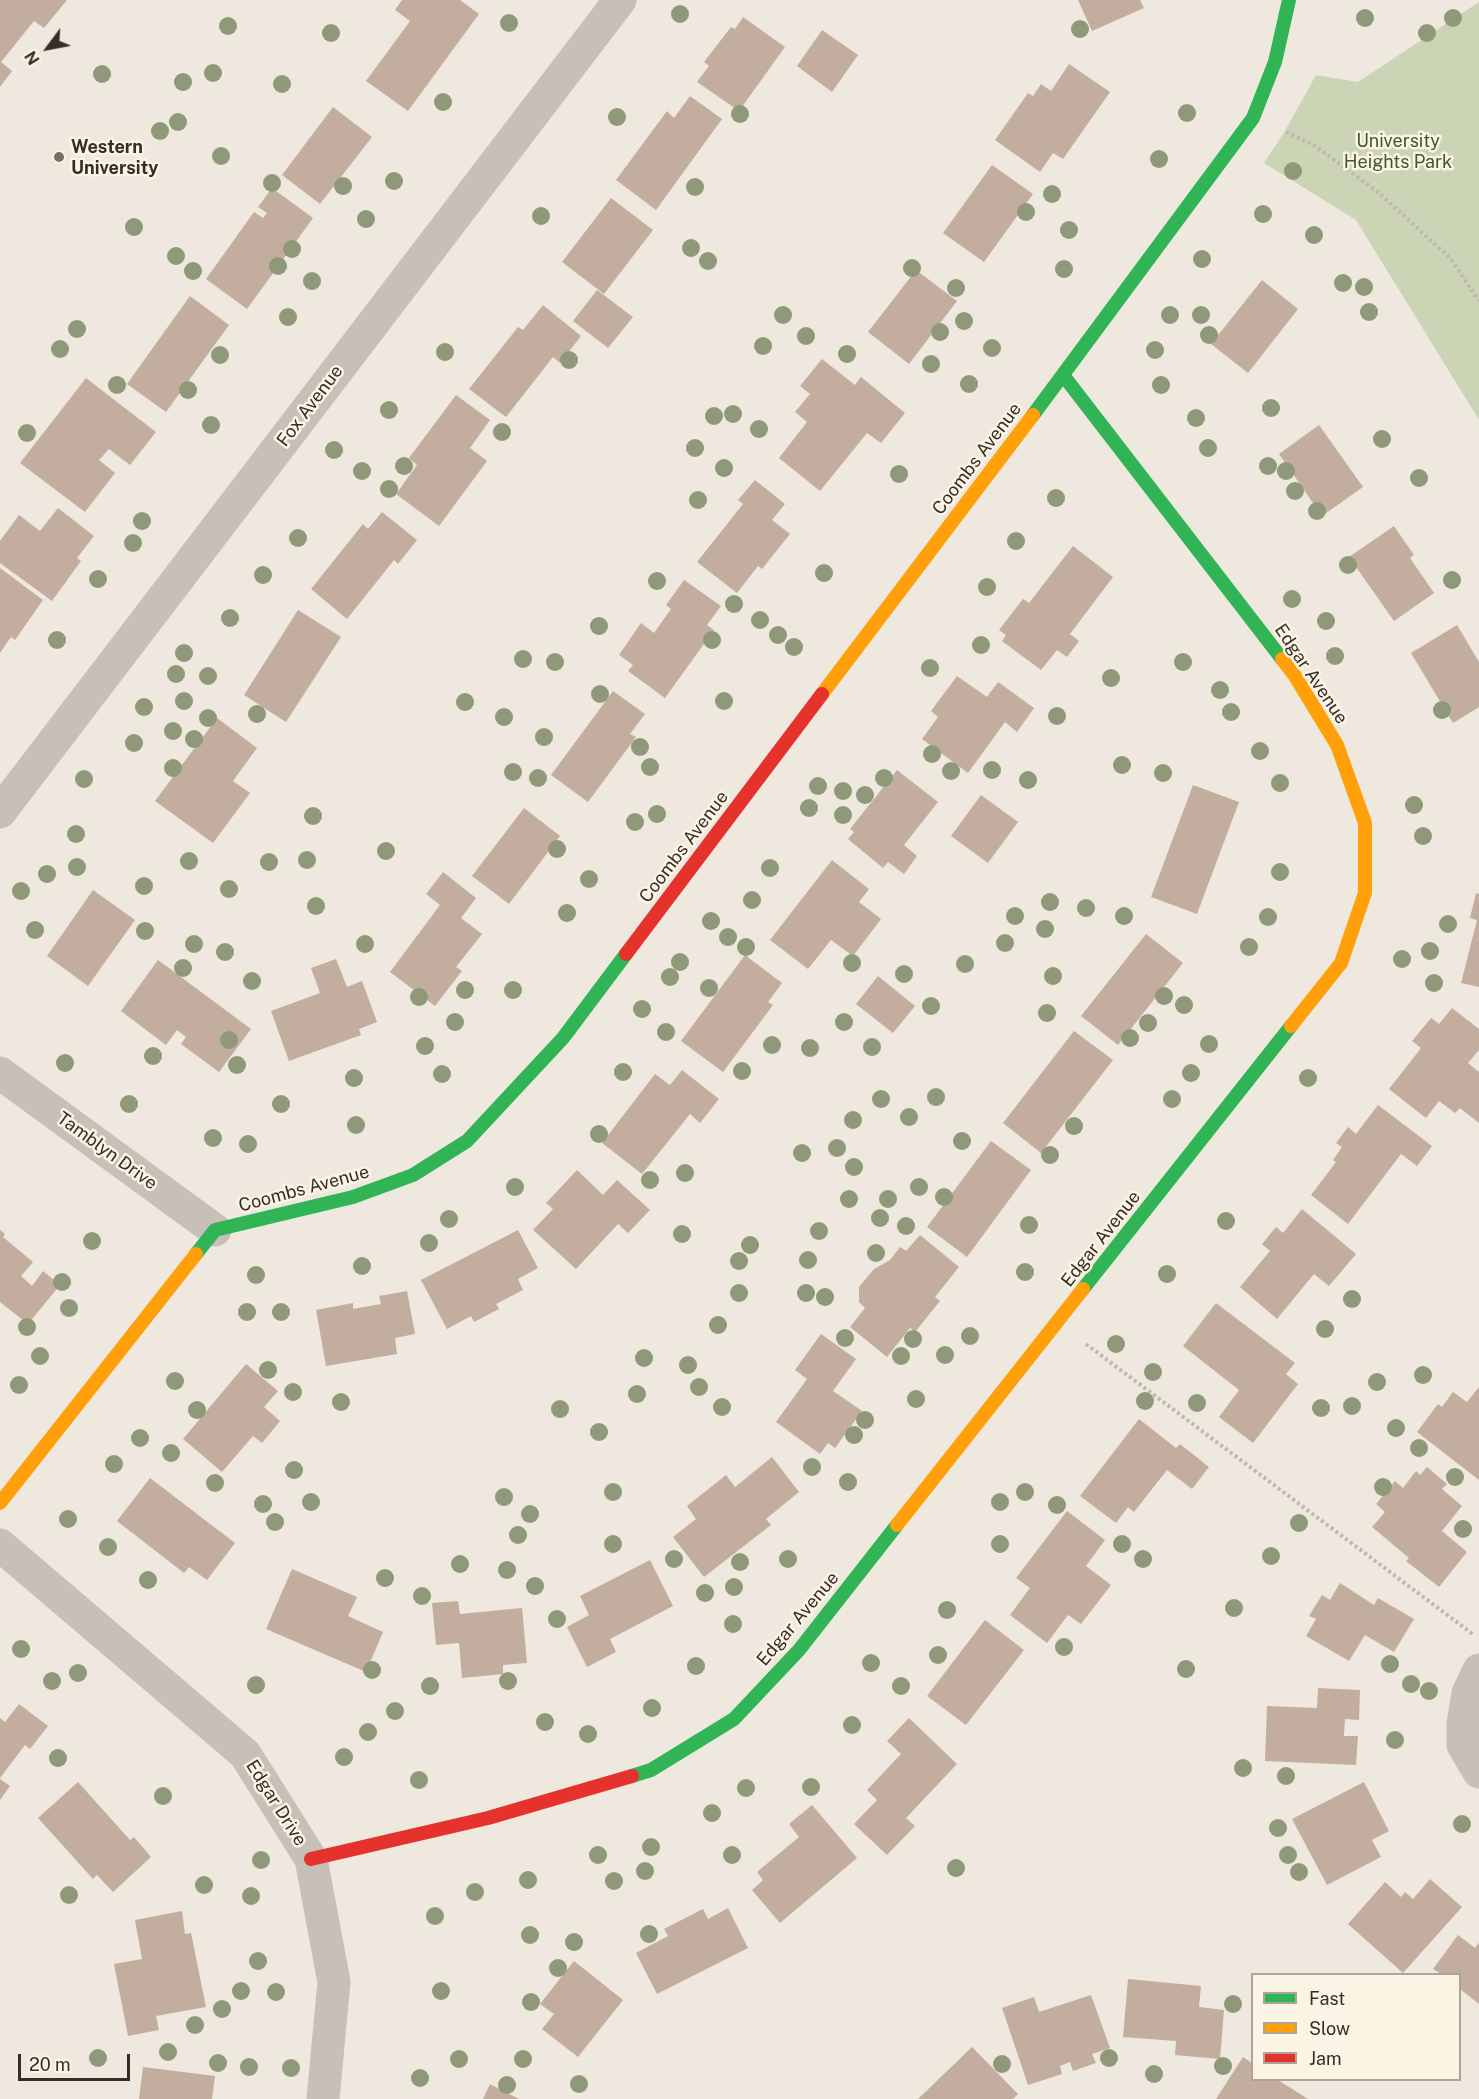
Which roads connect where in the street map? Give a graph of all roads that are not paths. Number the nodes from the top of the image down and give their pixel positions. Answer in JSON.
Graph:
{"nodes":[{"id":1,"x":620,"y":0,"type":"edge"},
{"id":2,"x":1289,"y":0,"type":"edge"},
{"id":3,"x":1062,"y":375,"type":"junction"},
{"id":4,"x":0,"y":812,"type":"edge"},
{"id":5,"x":0,"y":1073,"type":"edge"},
{"id":6,"x":215,"y":1230,"type":"junction"},
{"id":7,"x":0,"y":1503,"type":"edge"},
{"id":8,"x":0,"y":1545,"type":"edge"},
{"id":9,"x":1479,"y":1670,"type":"edge"},
{"id":10,"x":1479,"y":1772,"type":"edge"},
{"id":11,"x":311,"y":1859,"type":"junction"},
{"id":12,"x":323,"y":2099,"type":"edge"}],
"edges":[{"from":1,"to":4,"type":"street","name":"Fox Avenue"},
{"from":2,"to":3,"type":"street","name":"Coombs Avenue"},
{"from":3,"to":6,"type":"street","name":"Coombs Avenue"},
{"from":3,"to":11,"type":"street","name":"Edgar Avenue"},
{"from":5,"to":6,"type":"street","name":"Tamblyn Drive"},
{"from":6,"to":7,"type":"street"},
{"from":8,"to":11,"type":"street","name":"Edgar Drive"},
{"from":9,"to":10,"type":"street"},
{"from":11,"to":12,"type":"street","name":"Edgar Drive"}]}
